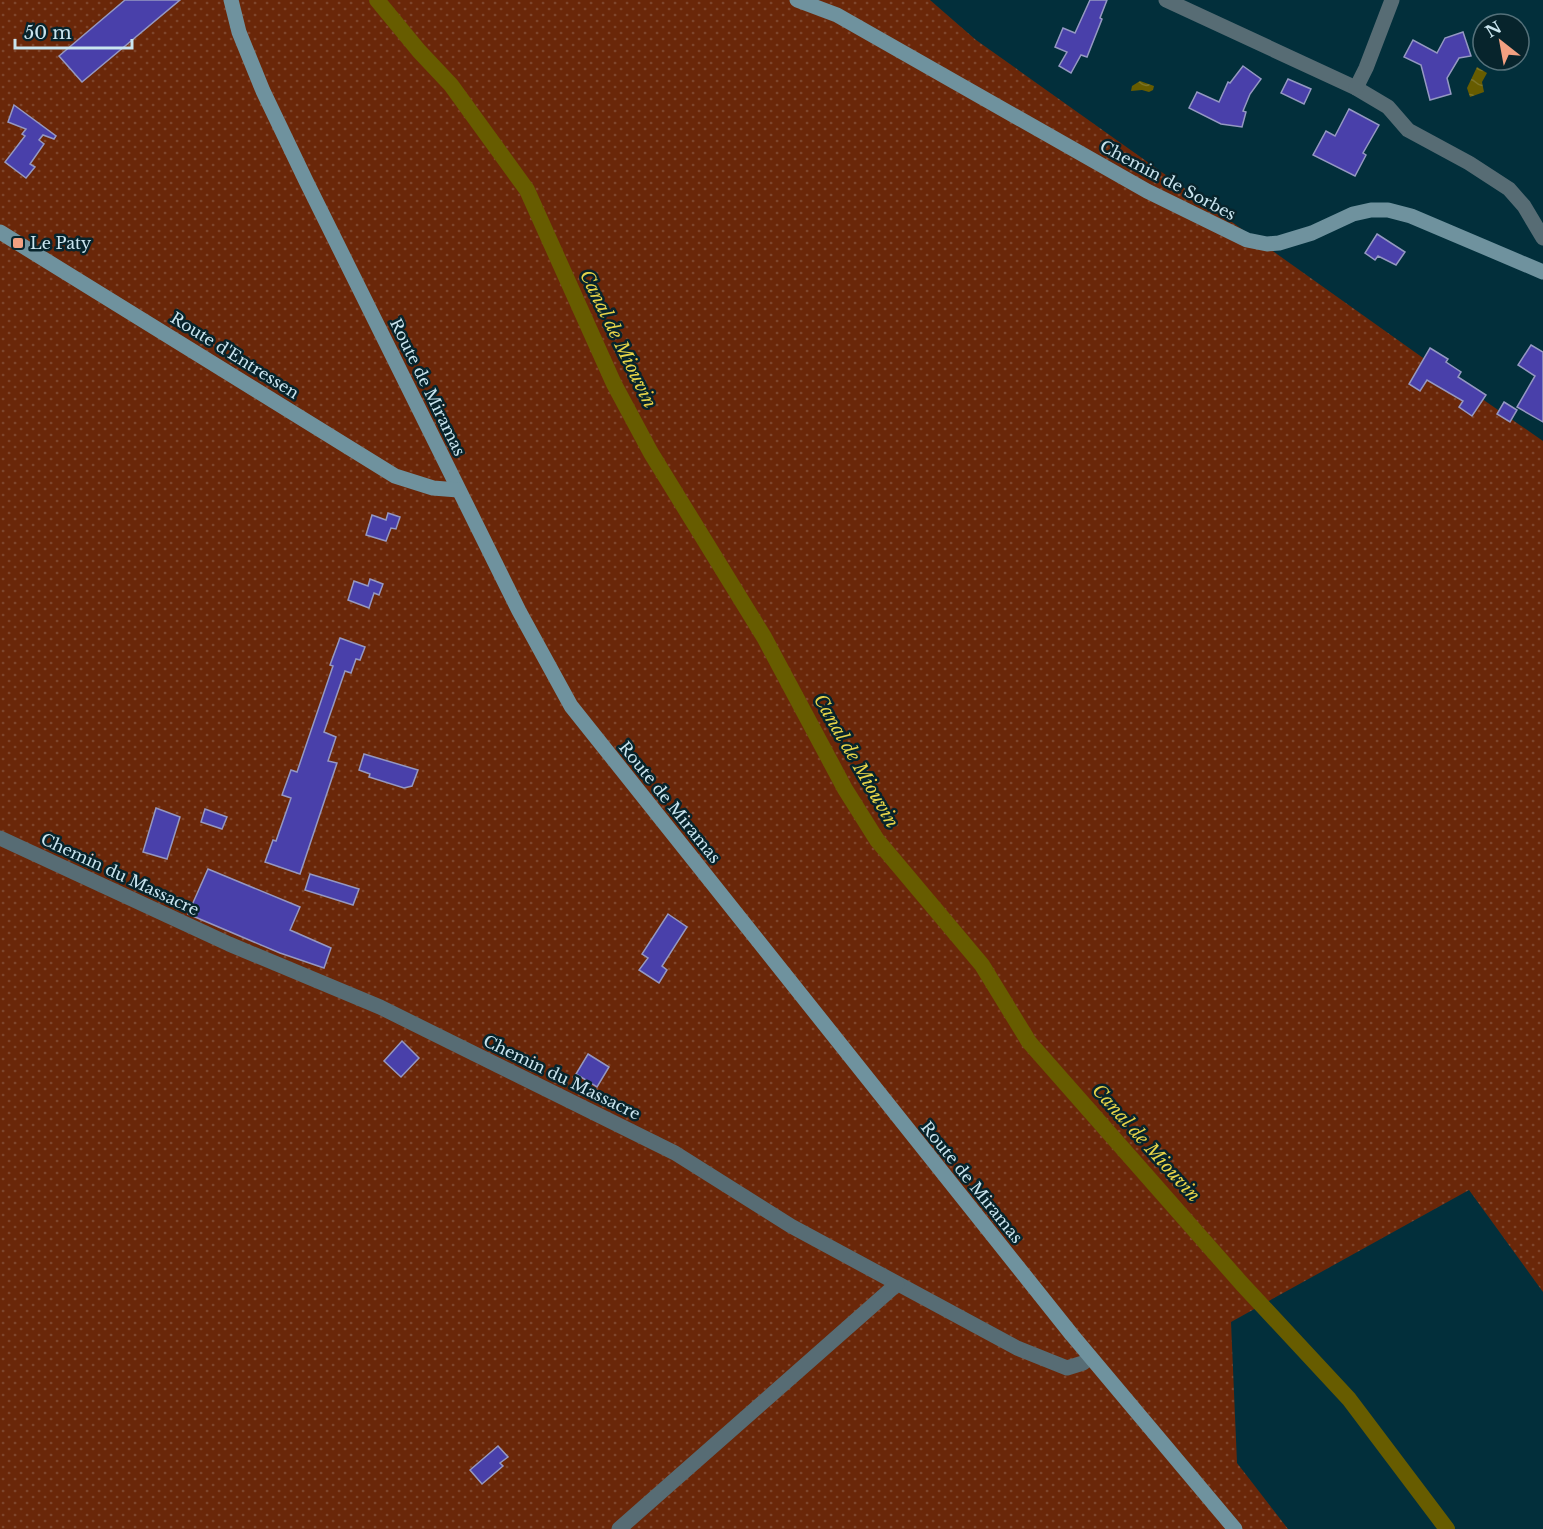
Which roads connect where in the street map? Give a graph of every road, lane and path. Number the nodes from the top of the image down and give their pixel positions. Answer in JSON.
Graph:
{"nodes":[{"id":1,"x":231,"y":0,"type":"edge"},
{"id":2,"x":798,"y":0,"type":"edge"},
{"id":3,"x":1166,"y":0,"type":"edge"},
{"id":4,"x":1392,"y":0,"type":"edge"},
{"id":5,"x":1356,"y":88,"type":"junction"},
{"id":6,"x":0,"y":232,"type":"edge"},
{"id":7,"x":1543,"y":238,"type":"edge"},
{"id":8,"x":1543,"y":272,"type":"edge"},
{"id":9,"x":458,"y":490,"type":"junction"},
{"id":10,"x":0,"y":838,"type":"edge"},
{"id":11,"x":897,"y":1284,"type":"junction"},
{"id":12,"x":1090,"y":1357,"type":"junction"},
{"id":13,"x":619,"y":1529,"type":"edge"},
{"id":14,"x":1235,"y":1529,"type":"edge"}],
"edges":[{"from":1,"to":9,"type":"main road","name":"Route de Miramas"},
{"from":2,"to":8,"type":"main road","name":"Chemin de Sorbes"},
{"from":3,"to":5,"type":"street"},
{"from":4,"to":5,"type":"street"},
{"from":5,"to":7,"type":"street"},
{"from":6,"to":9,"type":"main road","name":"Route d'Entressen"},
{"from":9,"to":12,"type":"main road","name":"Route de Miramas"},
{"from":10,"to":11,"type":"street","name":"Chemin du Massacre"},
{"from":11,"to":12,"type":"street","name":"Chemin du Massacre"},
{"from":11,"to":13,"type":"street"},
{"from":12,"to":14,"type":"main road","name":"Route de Miramas"}]}
